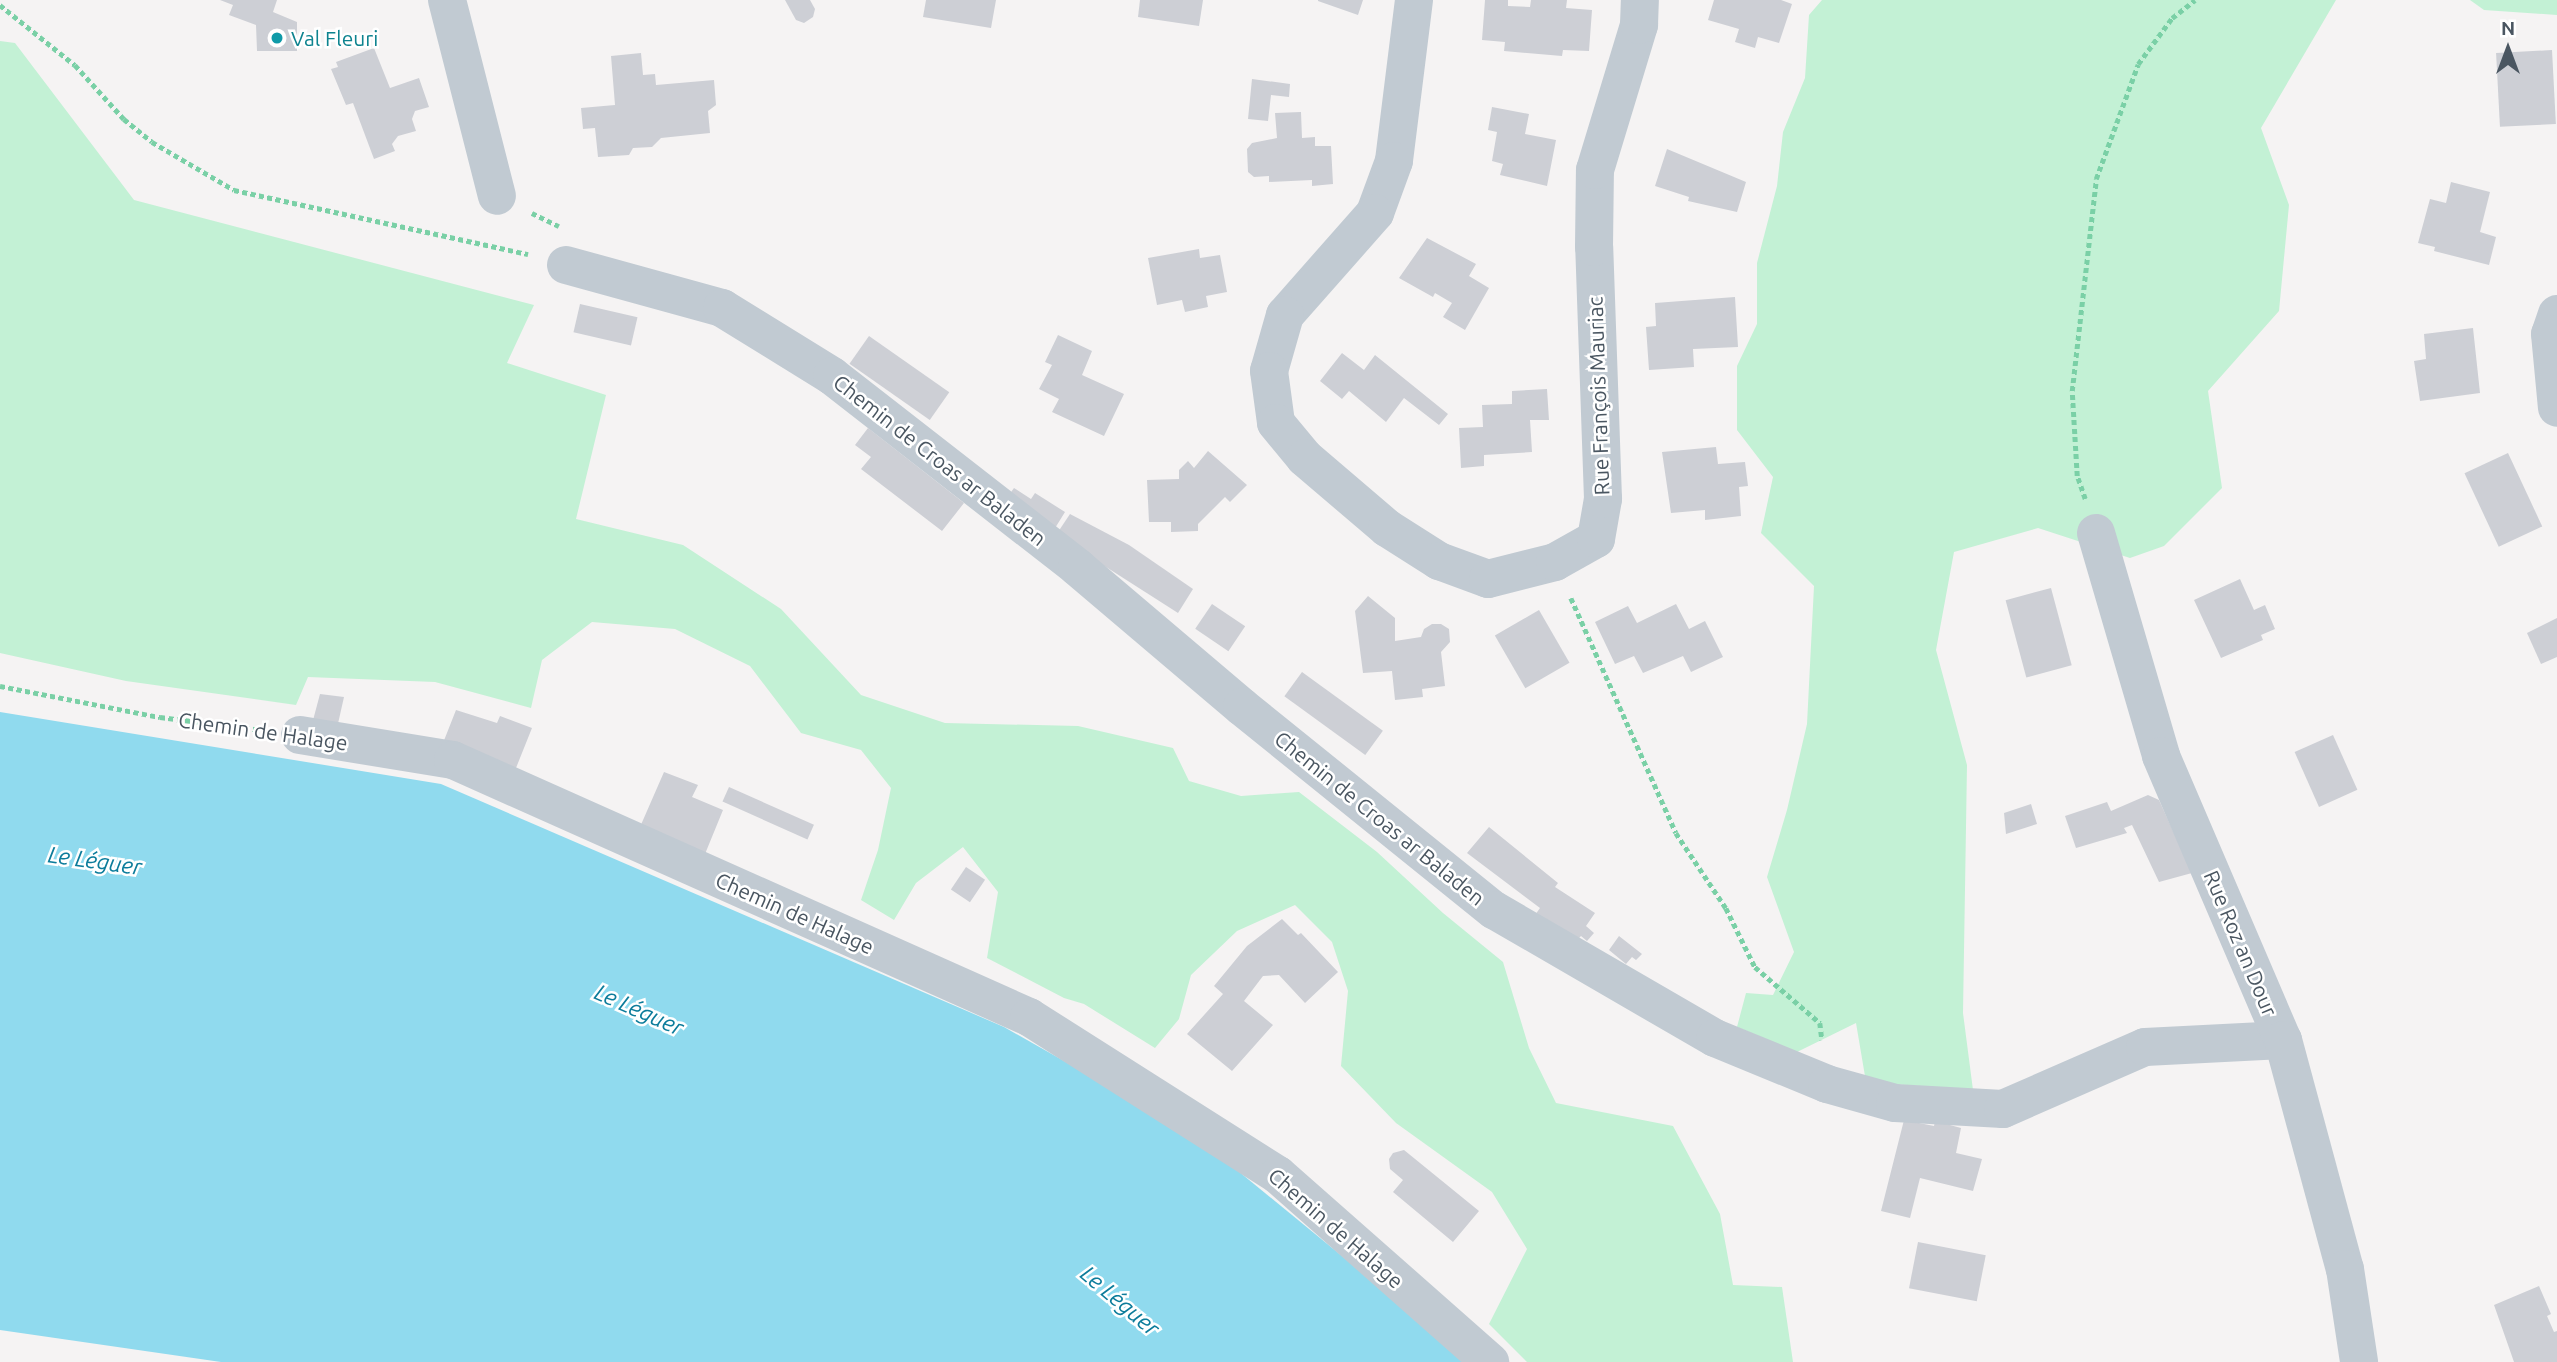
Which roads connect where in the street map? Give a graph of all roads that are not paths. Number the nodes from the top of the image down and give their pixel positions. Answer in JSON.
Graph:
{"nodes":[{"id":1,"x":447,"y":0,"type":"edge"},
{"id":2,"x":1414,"y":0,"type":"edge"},
{"id":3,"x":1640,"y":0,"type":"edge"},
{"id":4,"x":497,"y":196,"type":"dead end"},
{"id":5,"x":566,"y":265,"type":"road end"},
{"id":6,"x":2557,"y":314,"type":"edge"},
{"id":7,"x":2557,"y":408,"type":"edge"},
{"id":8,"x":2096,"y":533,"type":"road end"},
{"id":9,"x":300,"y":735,"type":"road end"},
{"id":10,"x":2283,"y":1040,"type":"junction"},
{"id":11,"x":1490,"y":1362,"type":"edge"},
{"id":12,"x":2359,"y":1362,"type":"edge"}],
"edges":[{"from":1,"to":4,"type":"street"},
{"from":2,"to":3,"type":"street","name":"Rue François Mauriac"},
{"from":5,"to":10,"type":"street","name":"Chemin de Croas ar Baladen"},
{"from":6,"to":7,"type":"street"},
{"from":8,"to":10,"type":"street","name":"Rue Roz an Dour"},
{"from":9,"to":11,"type":"street","name":"Chemin de Halage"},
{"from":10,"to":12,"type":"street","name":"Rue Roz an Dour"}]}
